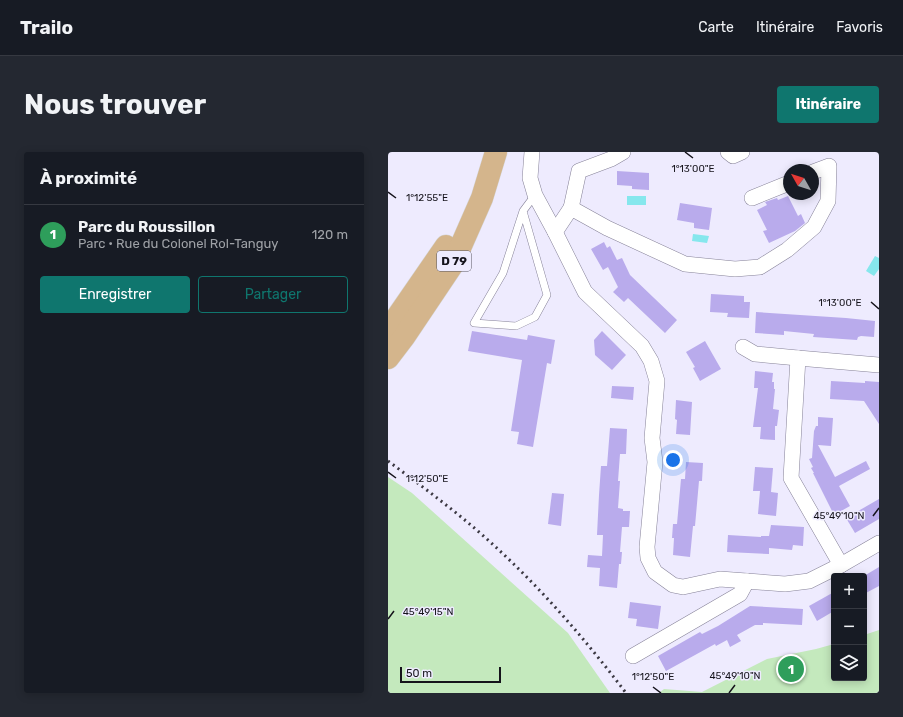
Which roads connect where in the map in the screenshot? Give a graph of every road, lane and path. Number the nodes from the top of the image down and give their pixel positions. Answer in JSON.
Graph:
{"nodes":[{"id":1,"x":489,"y":152,"type":"edge"},
{"id":2,"x":496,"y":152,"type":"edge"},
{"id":3,"x":532,"y":152,"type":"edge"},
{"id":4,"x":728,"y":152,"type":"edge"},
{"id":5,"x":742,"y":152,"type":"edge"},
{"id":6,"x":615,"y":154,"type":"edge"},
{"id":7,"x":819,"y":170,"type":"edge"},
{"id":8,"x":783,"y":185,"type":"edge"},
{"id":9,"x":535,"y":195,"type":"junction"},
{"id":10,"x":752,"y":198,"type":"dead end"},
{"id":11,"x":571,"y":208,"type":"junction"},
{"id":12,"x":523,"y":211,"type":"junction"},
{"id":13,"x":555,"y":232,"type":"junction"},
{"id":14,"x":388,"y":330,"type":"edge"},
{"id":15,"x":743,"y":347,"type":"dead end"},
{"id":16,"x":388,"y":358,"type":"edge"},
{"id":17,"x":798,"y":358,"type":"junction"},
{"id":18,"x":879,"y":365,"type":"edge"},
{"id":19,"x":879,"y":543,"type":"edge"},
{"id":20,"x":841,"y":565,"type":"junction"},
{"id":21,"x":747,"y":581,"type":"junction"},
{"id":22,"x":633,"y":656,"type":"dead end"}],
"edges":[{"from":1,"to":14,"type":"main road","number":"D 79"},
{"from":2,"to":16,"type":"main road","number":"D 79"},
{"from":3,"to":9,"type":"street"},
{"from":4,"to":5,"type":"street"},
{"from":6,"to":11,"type":"street"},
{"from":7,"to":11,"type":"street"},
{"from":8,"to":10,"type":"street"},
{"from":9,"to":12,"type":"lane"},
{"from":9,"to":13,"type":"street"},
{"from":11,"to":13,"type":"street"},
{"from":12,"to":12,"type":"lane"},
{"from":13,"to":21,"type":"street"},
{"from":15,"to":17,"type":"street"},
{"from":17,"to":18,"type":"street"},
{"from":17,"to":20,"type":"street"},
{"from":19,"to":20,"type":"street"},
{"from":20,"to":21,"type":"street"},
{"from":21,"to":22,"type":"street"}]}
